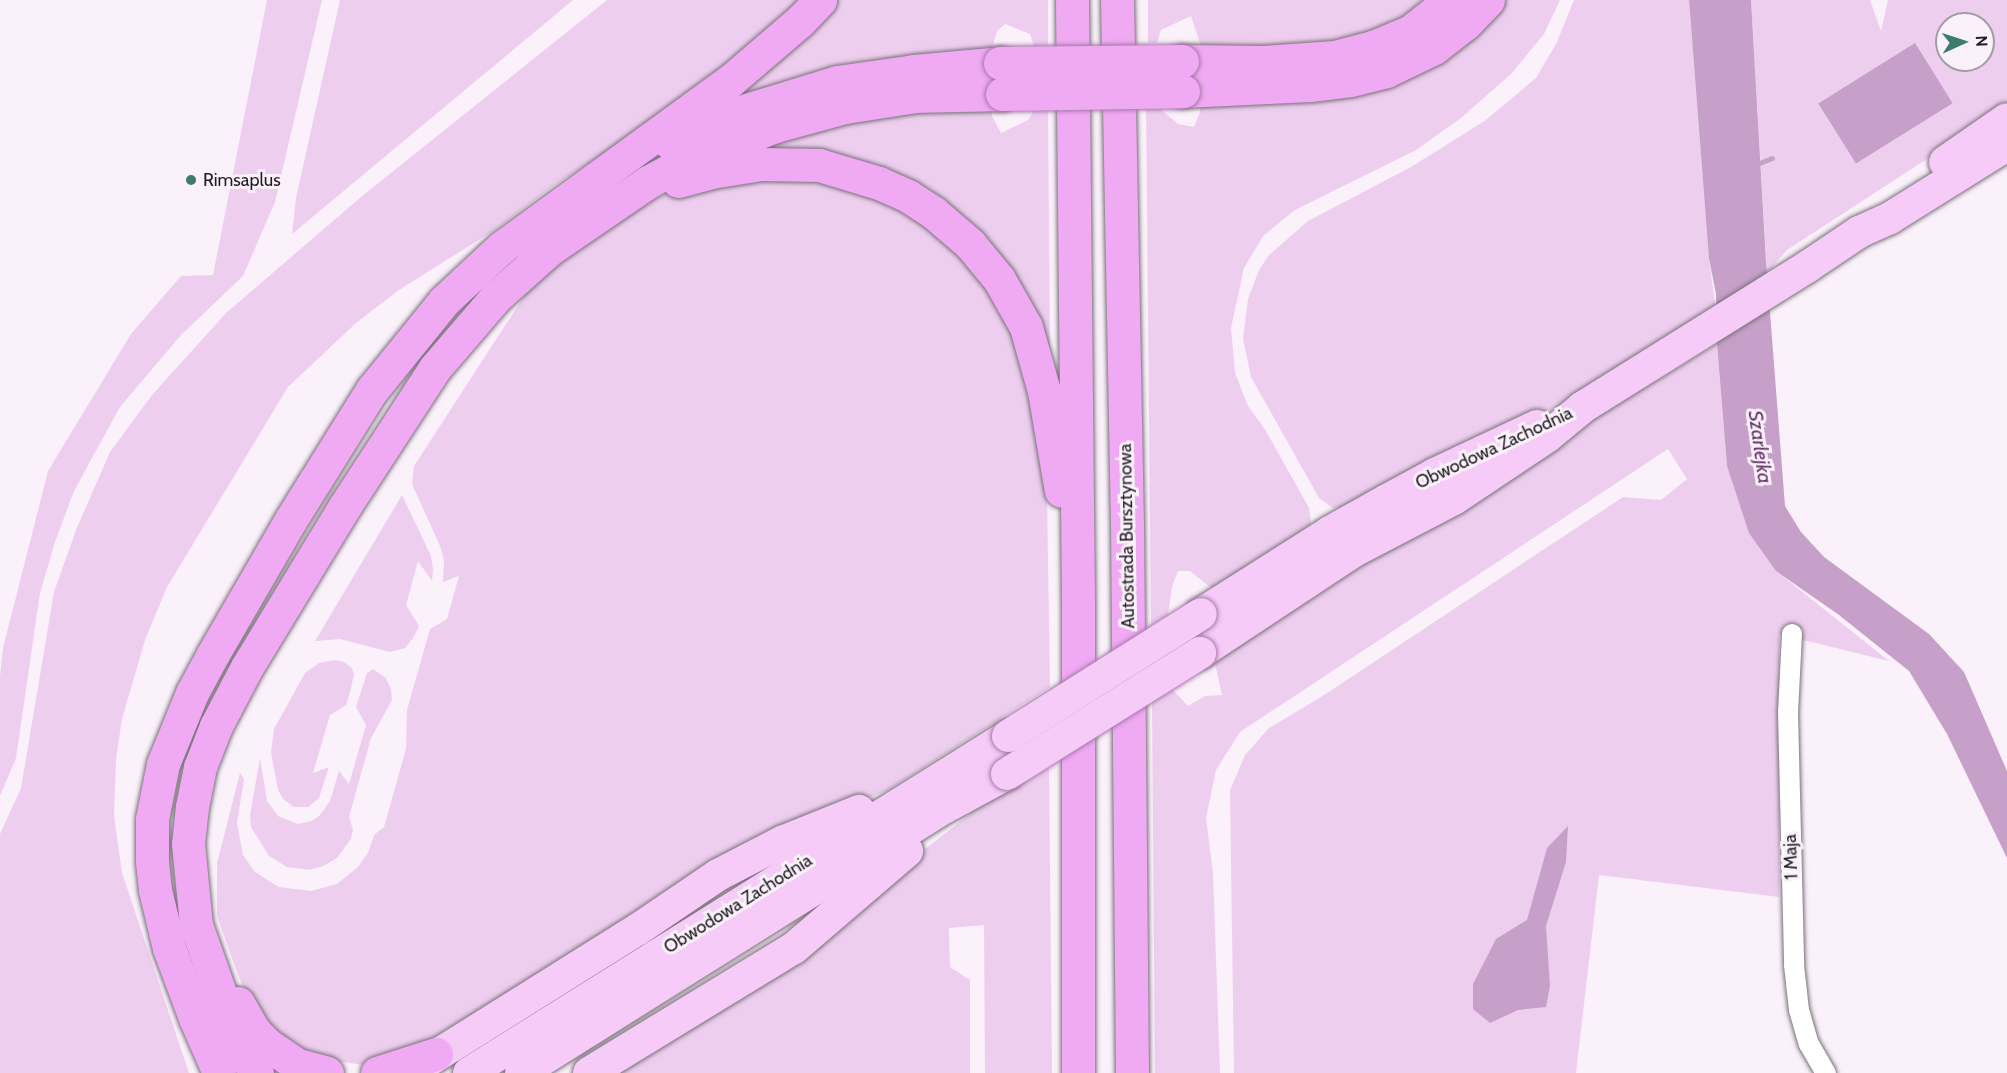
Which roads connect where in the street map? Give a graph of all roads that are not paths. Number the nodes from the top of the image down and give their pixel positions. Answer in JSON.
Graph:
{"nodes":[{"id":1,"x":820,"y":0,"type":"edge"},
{"id":2,"x":1072,"y":0,"type":"edge"},
{"id":3,"x":1450,"y":0,"type":"edge"},
{"id":4,"x":1488,"y":0,"type":"edge"},
{"id":5,"x":1118,"y":6,"type":"edge"},
{"id":6,"x":1183,"y":76,"type":"junction"},
{"id":7,"x":2007,"y":119,"type":"edge"},
{"id":8,"x":2007,"y":145,"type":"edge"},
{"id":9,"x":612,"y":186,"type":"junction"},
{"id":10,"x":1859,"y":232,"type":"junction"},
{"id":11,"x":1583,"y":407,"type":"junction"},
{"id":12,"x":1078,"y":604,"type":"junction"},
{"id":13,"x":1792,"y":634,"type":"dead end"},
{"id":14,"x":945,"y":774,"type":"junction"},
{"id":15,"x":1001,"y":778,"type":"junction"},
{"id":16,"x":189,"y":860,"type":"junction"},
{"id":17,"x":195,"y":1018,"type":"junction"},
{"id":18,"x":436,"y":1054,"type":"junction"},
{"id":19,"x":512,"y":1062,"type":"edge"},
{"id":20,"x":200,"y":1073,"type":"edge"},
{"id":21,"x":219,"y":1073,"type":"edge"},
{"id":22,"x":257,"y":1073,"type":"edge"},
{"id":23,"x":327,"y":1073,"type":"edge"},
{"id":24,"x":377,"y":1073,"type":"edge"},
{"id":25,"x":409,"y":1073,"type":"edge"},
{"id":26,"x":469,"y":1073,"type":"edge"},
{"id":27,"x":589,"y":1073,"type":"edge"},
{"id":28,"x":1078,"y":1073,"type":"edge"},
{"id":29,"x":1132,"y":1073,"type":"edge"},
{"id":30,"x":1826,"y":1073,"type":"edge"}],
"edges":[{"from":1,"to":9,"type":"highway"},
{"from":2,"to":12,"type":"highway"},
{"from":3,"to":6,"type":"highway"},
{"from":4,"to":6,"type":"highway"},
{"from":5,"to":29,"type":"highway","name":"Autostrada Bursztynowa"},
{"from":6,"to":9,"type":"highway","bridge":true},
{"from":7,"to":10,"type":"main road"},
{"from":8,"to":10,"type":"main road"},
{"from":9,"to":12,"type":"highway"},
{"from":9,"to":16,"type":"highway"},
{"from":9,"to":17,"type":"highway"},
{"from":10,"to":11,"type":"main road"},
{"from":11,"to":14,"type":"main road","name":"Obwodowa Zachodnia","bridge":true},
{"from":11,"to":15,"type":"main road","name":"Obwodowa Zachodnia","bridge":true},
{"from":12,"to":28,"type":"highway"},
{"from":13,"to":30,"type":"street","name":"1 Maja"},
{"from":14,"to":18,"type":"main road"},
{"from":14,"to":19,"type":"main road","name":"Obwodowa Zachodnia"},
{"from":15,"to":19,"type":"main road","name":"Obwodowa Zachodnia"},
{"from":15,"to":27,"type":"main road"},
{"from":16,"to":22,"type":"highway"},
{"from":16,"to":23,"type":"highway"},
{"from":17,"to":20,"type":"highway"},
{"from":17,"to":21,"type":"highway"},
{"from":18,"to":24,"type":"highway"},
{"from":18,"to":25,"type":"main road"},
{"from":19,"to":26,"type":"main road","name":"Obwodowa Zachodnia"}]}
